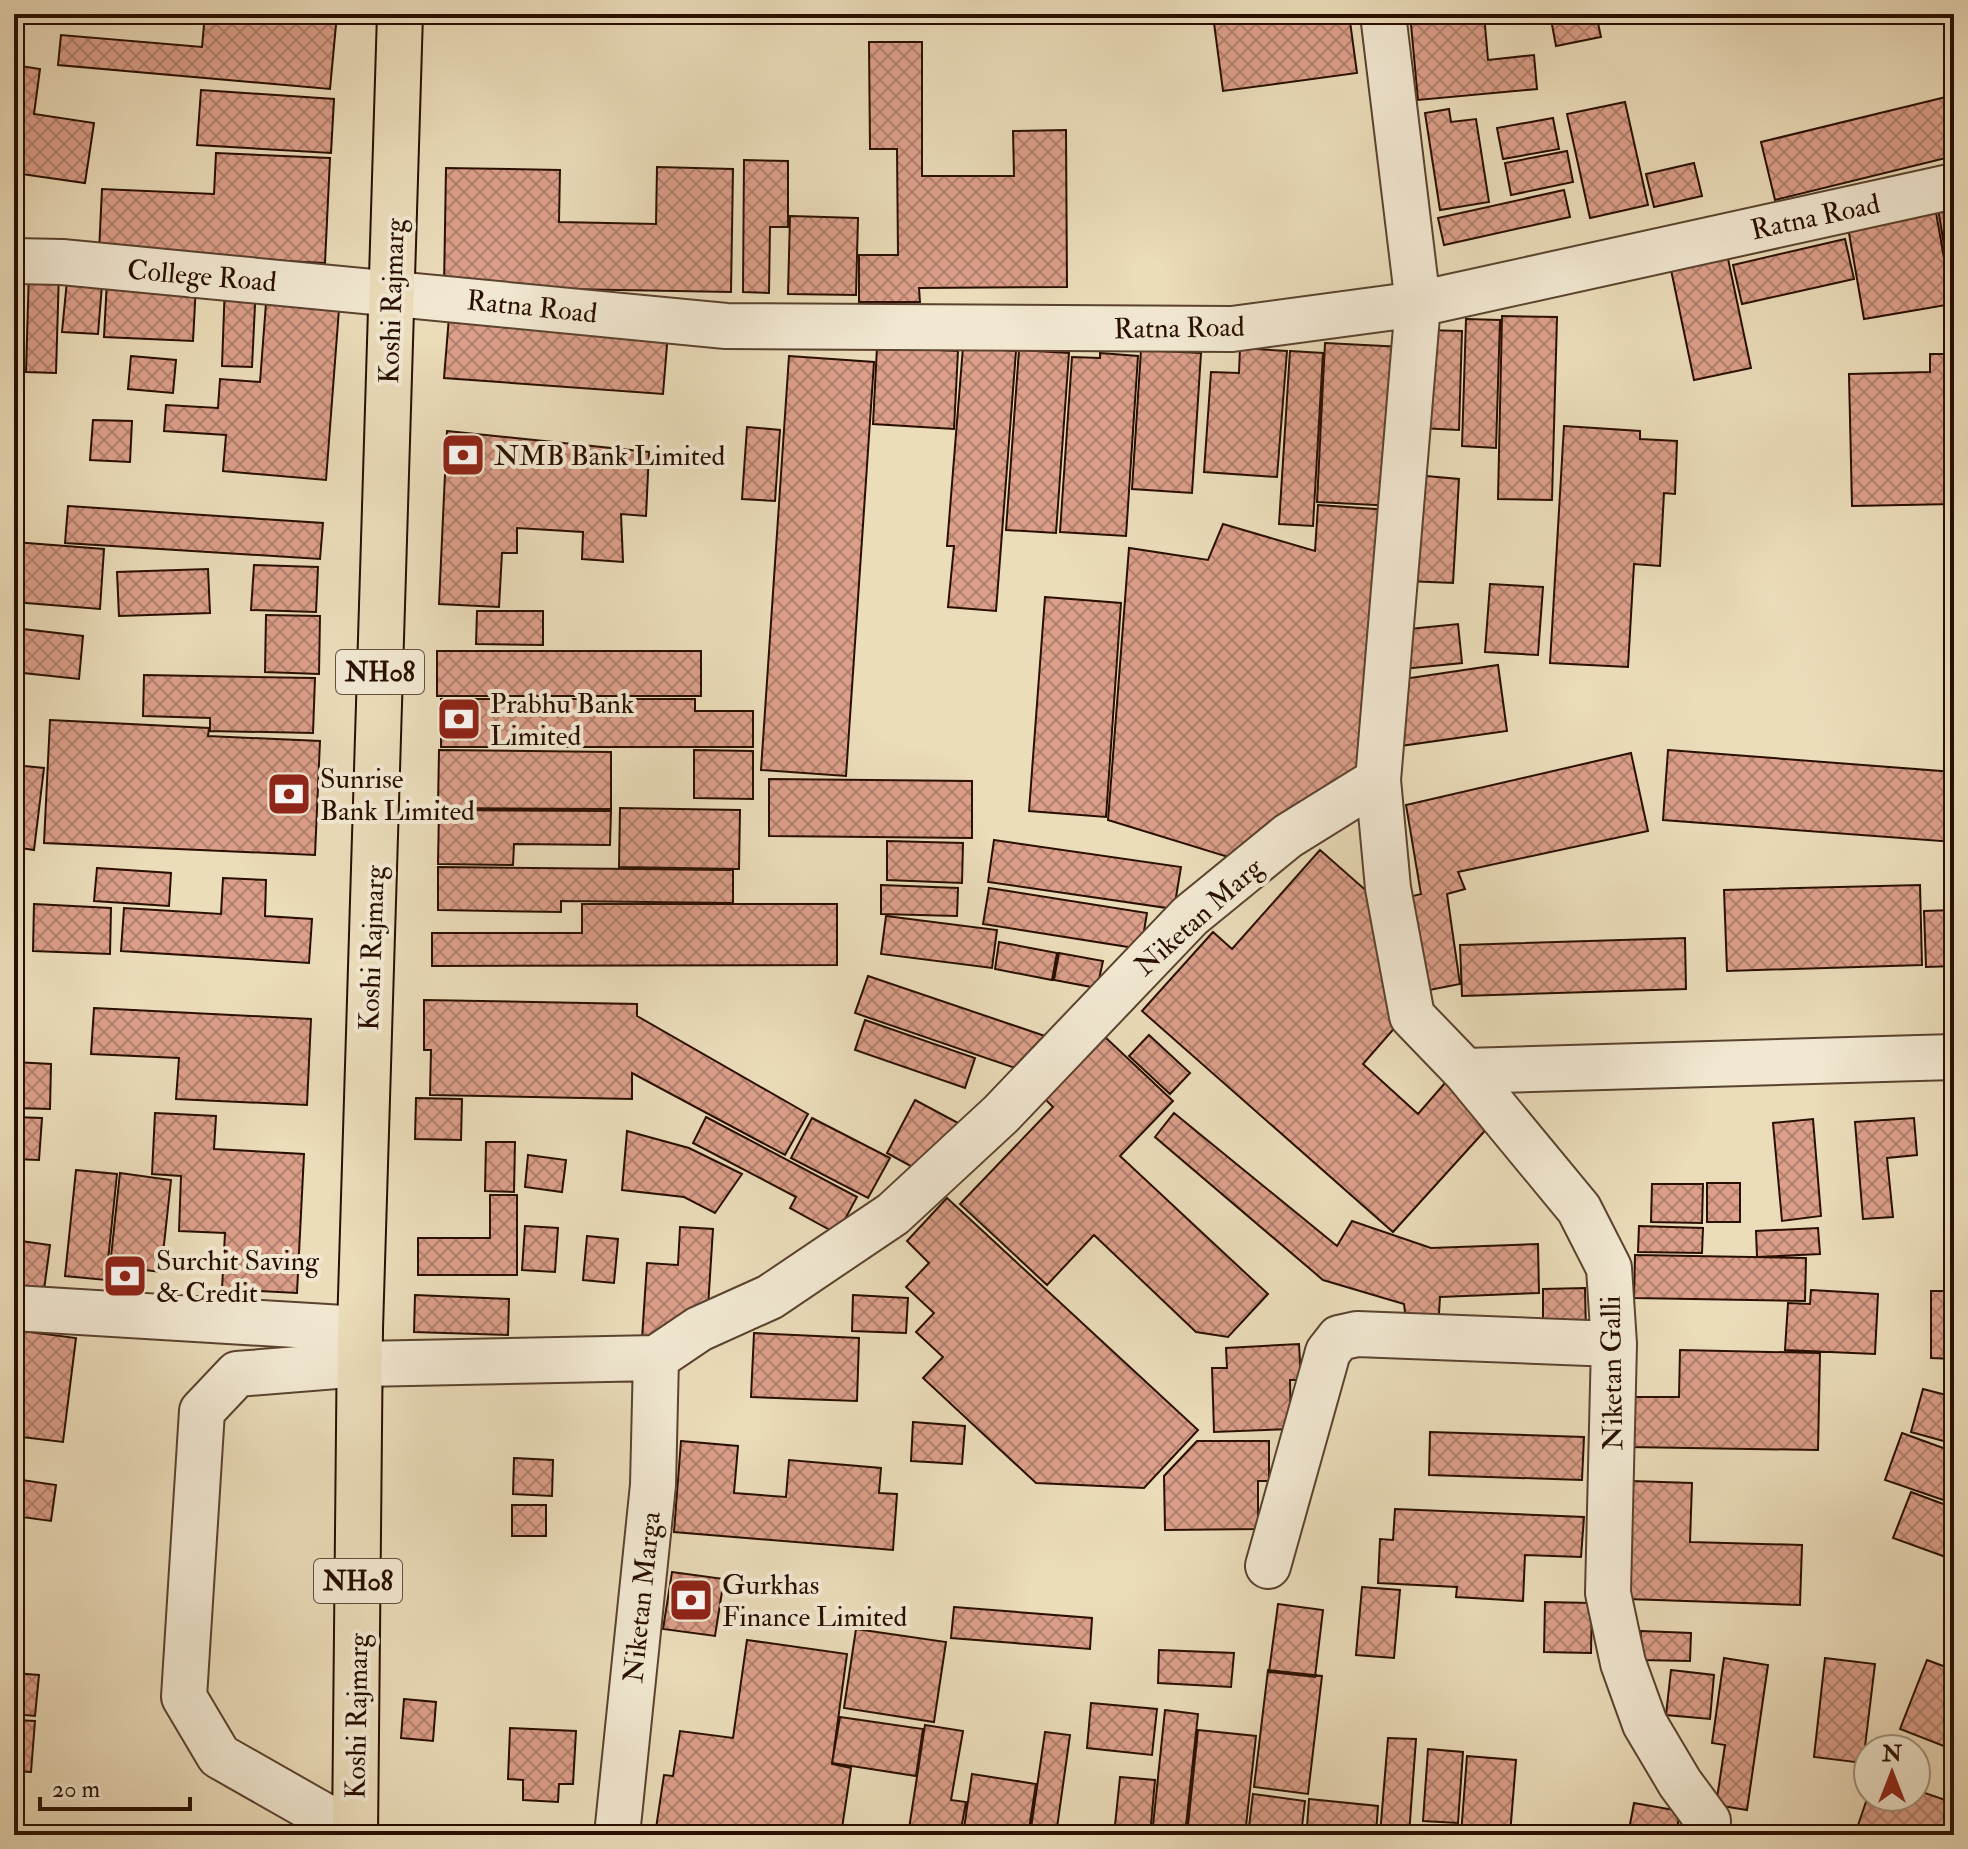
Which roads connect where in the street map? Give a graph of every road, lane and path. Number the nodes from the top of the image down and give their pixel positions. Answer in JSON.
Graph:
{"nodes":[{"id":1,"x":400,"y":14,"type":"edge"},
{"id":2,"x":1383,"y":14,"type":"edge"},
{"id":3,"x":1954,"y":186,"type":"edge"},
{"id":4,"x":14,"y":261,"type":"edge"},
{"id":5,"x":391,"y":292,"type":"junction"},
{"id":6,"x":1418,"y":304,"type":"junction"},
{"id":7,"x":1378,"y":780,"type":"junction"},
{"id":8,"x":1954,"y":1057,"type":"edge"},
{"id":9,"x":1465,"y":1071,"type":"junction"},
{"id":10,"x":14,"y":1308,"type":"edge"},
{"id":11,"x":1614,"y":1344,"type":"junction"},
{"id":12,"x":361,"y":1347,"type":"junction"},
{"id":13,"x":656,"y":1358,"type":"junction"},
{"id":14,"x":1268,"y":1566,"type":"dead end"},
{"id":15,"x":1708,"y":1821,"type":"dead end"},
{"id":16,"x":356,"y":1834,"type":"edge"},
{"id":17,"x":617,"y":1835,"type":"edge"}],
"edges":[{"from":1,"to":5,"type":"main road","name":"Koshi Rajmarg","number":"NH08"},
{"from":2,"to":6,"type":"street"},
{"from":3,"to":6,"type":"street","name":"Ratna Road"},
{"from":4,"to":5,"type":"street","name":"College Road"},
{"from":5,"to":6,"type":"street","name":"Ratna Road"},
{"from":5,"to":12,"type":"main road","name":"Koshi Rajmarg","number":"NH08"},
{"from":6,"to":7,"type":"street"},
{"from":7,"to":9,"type":"street","name":"Niketan Galli"},
{"from":7,"to":13,"type":"street","name":"Niketan Marg"},
{"from":8,"to":9,"type":"street"},
{"from":9,"to":11,"type":"street","name":"Niketan Galli"},
{"from":10,"to":12,"type":"street"},
{"from":11,"to":14,"type":"street"},
{"from":11,"to":15,"type":"street","name":"Niketan Galli"},
{"from":12,"to":13,"type":"street"},
{"from":12,"to":16,"type":"main road","name":"Koshi Rajmarg","number":"NH08"},
{"from":12,"to":16,"type":"street"},
{"from":13,"to":17,"type":"street","name":"Niketan Marga"}]}
